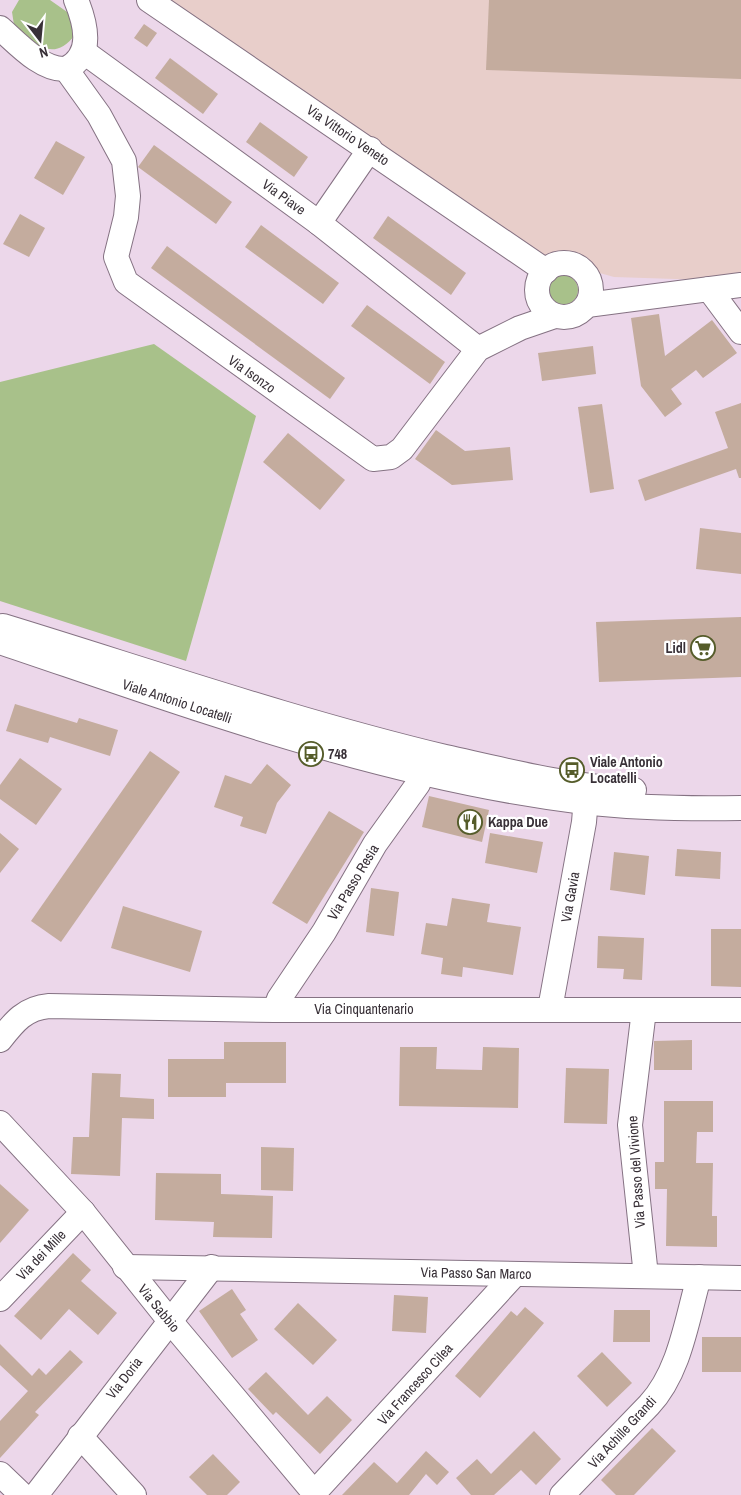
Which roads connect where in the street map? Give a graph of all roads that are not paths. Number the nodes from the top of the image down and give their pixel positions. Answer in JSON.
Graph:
{"nodes":[{"id":1,"x":76,"y":0,"type":"edge"},
{"id":2,"x":149,"y":0,"type":"edge"},
{"id":3,"x":0,"y":28,"type":"edge"},
{"id":4,"x":84,"y":52,"type":"junction"},
{"id":5,"x":66,"y":70,"type":"junction"},
{"id":6,"x":370,"y":150,"type":"junction"},
{"id":7,"x":319,"y":223,"type":"junction"},
{"id":8,"x":546,"y":271,"type":"junction"},
{"id":9,"x":741,"y":286,"type":"edge"},
{"id":10,"x":710,"y":289,"type":"junction"},
{"id":11,"x":587,"y":305,"type":"junction"},
{"id":12,"x":555,"y":316,"type":"junction"},
{"id":13,"x":741,"y":332,"type":"edge"},
{"id":14,"x":478,"y":349,"type":"junction"},
{"id":15,"x":0,"y":626,"type":"edge"},
{"id":16,"x":0,"y":642,"type":"edge"},
{"id":17,"x":426,"y":762,"type":"junction"},
{"id":18,"x":586,"y":794,"type":"junction"},
{"id":19,"x":741,"y":794,"type":"edge"},
{"id":20,"x":741,"y":808,"type":"edge"},
{"id":21,"x":550,"y":1009,"type":"junction"},
{"id":22,"x":275,"y":1010,"type":"junction"},
{"id":23,"x":644,"y":1010,"type":"junction"},
{"id":24,"x":741,"y":1010,"type":"edge"},
{"id":25,"x":0,"y":1040,"type":"edge"},
{"id":26,"x":0,"y":1122,"type":"edge"},
{"id":27,"x":83,"y":1212,"type":"junction"},
{"id":28,"x":125,"y":1267,"type":"junction"},
{"id":29,"x":212,"y":1267,"type":"junction"},
{"id":30,"x":515,"y":1274,"type":"junction"},
{"id":31,"x":646,"y":1276,"type":"junction"},
{"id":32,"x":699,"y":1277,"type":"junction"},
{"id":33,"x":741,"y":1278,"type":"edge"},
{"id":34,"x":0,"y":1299,"type":"edge"},
{"id":35,"x":170,"y":1322,"type":"junction"},
{"id":36,"x":80,"y":1436,"type":"junction"},
{"id":37,"x":0,"y":1474,"type":"edge"},
{"id":38,"x":315,"y":1494,"type":"edge"},
{"id":39,"x":22,"y":1495,"type":"edge"},
{"id":40,"x":36,"y":1495,"type":"edge"},
{"id":41,"x":134,"y":1495,"type":"edge"},
{"id":42,"x":562,"y":1495,"type":"edge"}],
"edges":[{"from":1,"to":4,"type":"street"},
{"from":2,"to":6,"type":"street","name":"Via Vittorio Veneto"},
{"from":3,"to":5,"type":"street"},
{"from":4,"to":5,"type":"street"},
{"from":4,"to":7,"type":"street","name":"Via Piave"},
{"from":5,"to":14,"type":"street","name":"Via Isonzo"},
{"from":6,"to":7,"type":"street"},
{"from":6,"to":8,"type":"street","name":"Via Vittorio Veneto"},
{"from":7,"to":14,"type":"street","name":"Via Piave"},
{"from":8,"to":11,"type":"street"},
{"from":8,"to":12,"type":"street"},
{"from":9,"to":10,"type":"street"},
{"from":10,"to":11,"type":"street"},
{"from":10,"to":13,"type":"street"},
{"from":11,"to":12,"type":"street"},
{"from":12,"to":14,"type":"street","name":"Via Isonzo"},
{"from":15,"to":17,"type":"street","name":"Viale Antonio Locatelli"},
{"from":16,"to":17,"type":"street","name":"Viale Antonio Locatelli"},
{"from":17,"to":18,"type":"street","name":"Viale Antonio Locatelli"},
{"from":17,"to":22,"type":"street","name":"Via Passo Resia"},
{"from":18,"to":19,"type":"street","name":"Viale Antonio Locatelli"},
{"from":18,"to":20,"type":"street","name":"Viale Antonio Locatelli"},
{"from":18,"to":21,"type":"street","name":"Via Gavia"},
{"from":21,"to":22,"type":"street","name":"Via Cinquantenario"},
{"from":21,"to":23,"type":"street","name":"Via Cinquantenario"},
{"from":22,"to":25,"type":"street","name":"Via Cinquantenario"},
{"from":23,"to":24,"type":"street","name":"Via Cinquantenario"},
{"from":23,"to":31,"type":"street","name":"Via Passo del Vivione"},
{"from":26,"to":27,"type":"street","name":"Via Sabbio"},
{"from":27,"to":28,"type":"street","name":"Via Sabbio"},
{"from":27,"to":34,"type":"street","name":"Via dei Mille"},
{"from":28,"to":29,"type":"street","name":"Via Passo San Marco"},
{"from":28,"to":35,"type":"street","name":"Via Sabbio"},
{"from":29,"to":30,"type":"street","name":"Via Passo San Marco"},
{"from":29,"to":35,"type":"street"},
{"from":30,"to":31,"type":"street","name":"Via Passo San Marco"},
{"from":30,"to":38,"type":"street","name":"Via Francesco Cilea"},
{"from":31,"to":32,"type":"street","name":"Via Passo San Marco"},
{"from":32,"to":33,"type":"street","name":"Via Passo San Marco"},
{"from":32,"to":42,"type":"street","name":"Via Achille Grandi"},
{"from":35,"to":36,"type":"street","name":"Via Doria"},
{"from":35,"to":38,"type":"street","name":"Via Sabbio"},
{"from":36,"to":40,"type":"street","name":"Via Doria"},
{"from":36,"to":41,"type":"street"},
{"from":37,"to":39,"type":"street"}]}
